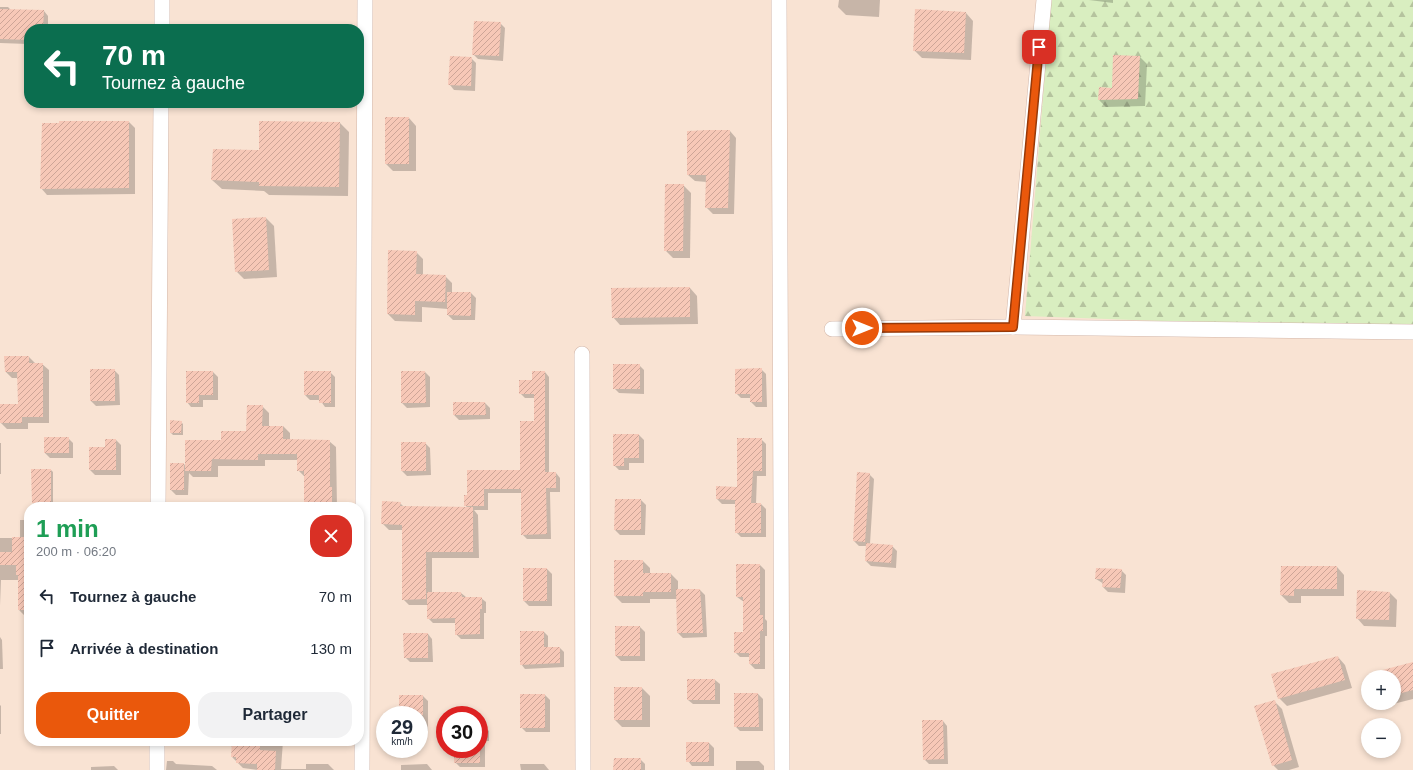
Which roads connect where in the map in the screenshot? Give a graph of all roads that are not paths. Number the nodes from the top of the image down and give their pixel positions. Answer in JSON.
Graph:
{"nodes":[{"id":1,"x":162,"y":0,"type":"edge"},
{"id":2,"x":365,"y":0,"type":"edge"},
{"id":3,"x":779,"y":0,"type":"edge"},
{"id":4,"x":1044,"y":0,"type":"edge"},
{"id":5,"x":162,"y":24,"type":"edge"},
{"id":6,"x":161,"y":108,"type":"edge"},
{"id":7,"x":1013,"y":327,"type":"junction"},
{"id":8,"x":832,"y":329,"type":"dead end"},
{"id":9,"x":1413,"y":332,"type":"edge"},
{"id":10,"x":582,"y":354,"type":"dead end"},
{"id":11,"x":158,"y":502,"type":"edge"},
{"id":12,"x":363,"y":502,"type":"edge"},
{"id":13,"x":157,"y":746,"type":"edge"},
{"id":14,"x":362,"y":746,"type":"edge"},
{"id":15,"x":157,"y":770,"type":"edge"},
{"id":16,"x":362,"y":770,"type":"edge"},
{"id":17,"x":583,"y":770,"type":"edge"},
{"id":18,"x":782,"y":770,"type":"edge"}],
"edges":[{"from":1,"to":5,"type":"street"},
{"from":2,"to":12,"type":"street"},
{"from":3,"to":18,"type":"street"},
{"from":4,"to":7,"type":"street"},
{"from":6,"to":11,"type":"street"},
{"from":7,"to":8,"type":"street"},
{"from":7,"to":9,"type":"street"},
{"from":10,"to":17,"type":"street"},
{"from":13,"to":15,"type":"street"},
{"from":14,"to":16,"type":"street"}]}
